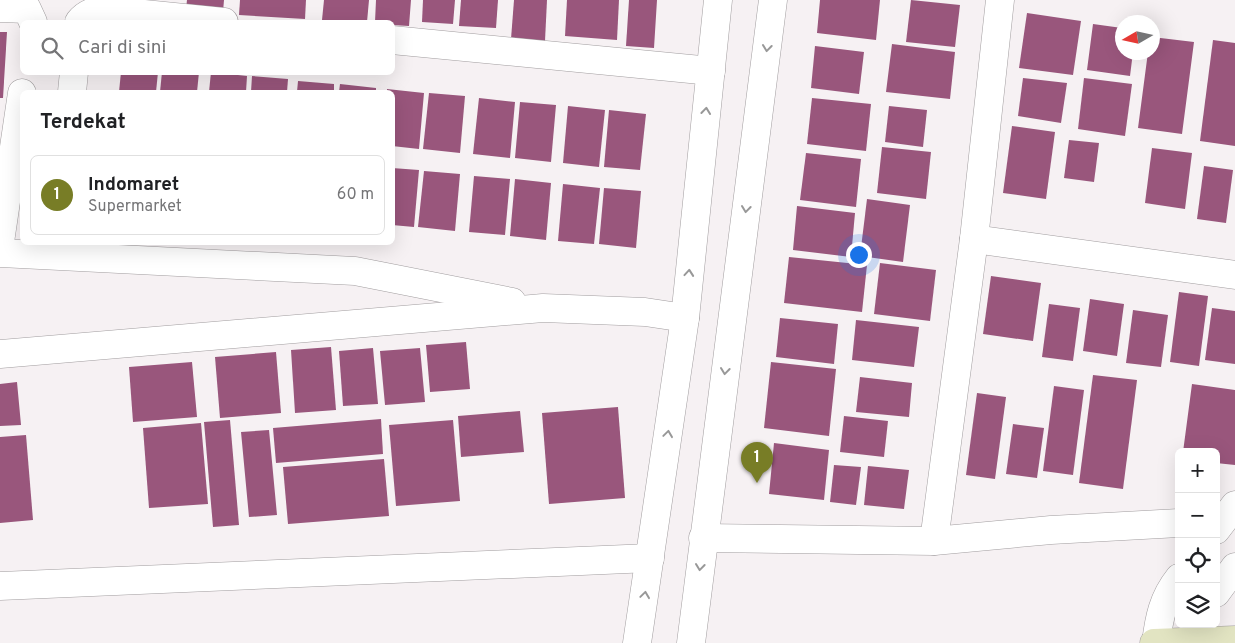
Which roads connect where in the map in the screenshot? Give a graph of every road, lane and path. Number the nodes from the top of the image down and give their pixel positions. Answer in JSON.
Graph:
{"nodes":[{"id":1,"x":718,"y":0,"type":"edge"},
{"id":2,"x":773,"y":0,"type":"edge"},
{"id":3,"x":1000,"y":0,"type":"edge"},
{"id":4,"x":0,"y":8,"type":"edge"},
{"id":5,"x":32,"y":20,"type":"edge"},
{"id":6,"x":80,"y":20,"type":"edge"},
{"id":7,"x":204,"y":20,"type":"edge"},
{"id":8,"x":395,"y":40,"type":"edge"},
{"id":9,"x":711,"y":71,"type":"junction"},
{"id":10,"x":26,"y":75,"type":"edge"},
{"id":11,"x":74,"y":75,"type":"edge"},
{"id":12,"x":23,"y":90,"type":"edge"},
{"id":13,"x":72,"y":90,"type":"edge"},
{"id":14,"x":20,"y":112,"type":"edge"},
{"id":15,"x":974,"y":238,"type":"junction"},
{"id":16,"x":0,"y":242,"type":"edge"},
{"id":17,"x":58,"y":249,"type":"edge"},
{"id":18,"x":0,"y":253,"type":"edge"},
{"id":19,"x":1235,"y":275,"type":"edge"},
{"id":20,"x":543,"y":308,"type":"junction"},
{"id":21,"x":685,"y":318,"type":"junction"},
{"id":22,"x":0,"y":354,"type":"edge"},
{"id":23,"x":1175,"y":523,"type":"edge"},
{"id":24,"x":703,"y":538,"type":"junction"},
{"id":25,"x":934,"y":541,"type":"junction"},
{"id":26,"x":650,"y":558,"type":"junction"},
{"id":27,"x":1235,"y":567,"type":"edge"},
{"id":28,"x":1175,"y":583,"type":"edge"},
{"id":29,"x":0,"y":586,"type":"edge"},
{"id":30,"x":1220,"y":588,"type":"edge"},
{"id":31,"x":1207,"y":633,"type":"edge"},
{"id":32,"x":1235,"y":640,"type":"edge"},
{"id":33,"x":637,"y":643,"type":"edge"},
{"id":34,"x":691,"y":643,"type":"edge"},
{"id":35,"x":1155,"y":643,"type":"edge"}],
"edges":[{"from":1,"to":9,"type":"street"},
{"from":2,"to":24,"type":"street","one_way":true},
{"from":3,"to":15,"type":"street"},
{"from":4,"to":5,"type":"street"},
{"from":6,"to":7,"type":"street"},
{"from":8,"to":9,"type":"street"},
{"from":21,"to":9,"type":"street","one_way":true},
{"from":10,"to":12,"type":"street"},
{"from":11,"to":13,"type":"street"},
{"from":14,"to":16,"type":"street"},
{"from":15,"to":19,"type":"street"},
{"from":15,"to":25,"type":"street"},
{"from":17,"to":18,"type":"street"},
{"from":17,"to":20,"type":"street"},
{"from":20,"to":21,"type":"street"},
{"from":20,"to":22,"type":"street"},
{"from":26,"to":21,"type":"street","one_way":true},
{"from":23,"to":25,"type":"street"},
{"from":24,"to":25,"type":"street"},
{"from":24,"to":34,"type":"street","one_way":true},
{"from":26,"to":29,"type":"street"},
{"from":33,"to":26,"type":"street","one_way":true},
{"from":27,"to":30,"type":"street"},
{"from":28,"to":35,"type":"street"},
{"from":31,"to":32,"type":"main road"},
{"from":31,"to":35,"type":"main road"}]}
